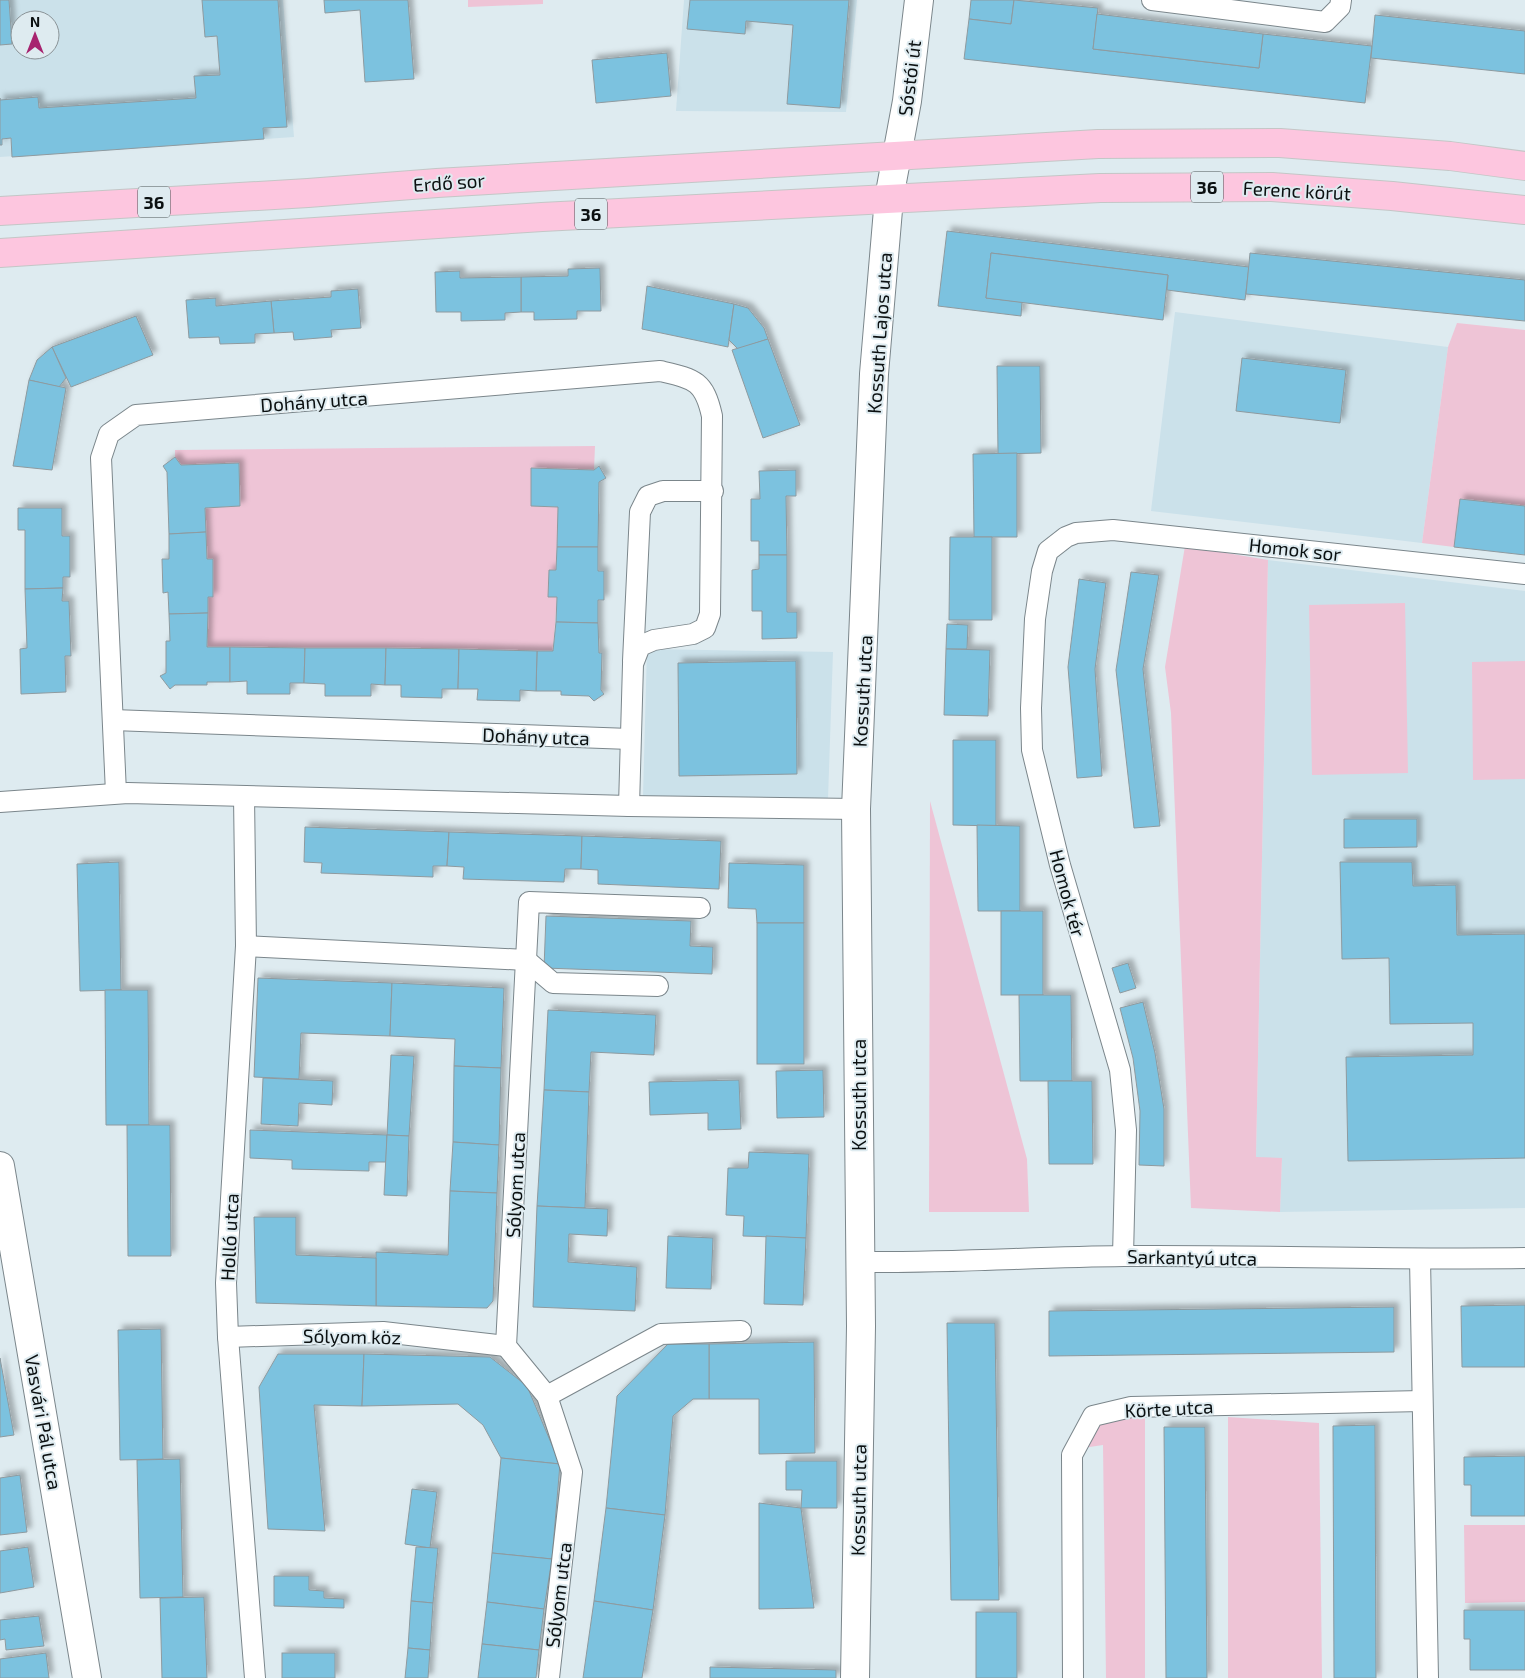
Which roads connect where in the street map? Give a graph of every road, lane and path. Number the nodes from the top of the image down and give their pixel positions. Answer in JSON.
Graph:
{"nodes":[{"id":1,"x":919,"y":0,"type":"edge"},
{"id":2,"x":1152,"y":0,"type":"edge"},
{"id":3,"x":1341,"y":0,"type":"edge"},
{"id":4,"x":1243,"y":6,"type":"edge"},
{"id":5,"x":898,"y":155,"type":"junction"},
{"id":6,"x":1525,"y":166,"type":"edge"},
{"id":7,"x":889,"y":198,"type":"junction"},
{"id":8,"x":1525,"y":210,"type":"edge"},
{"id":9,"x":0,"y":211,"type":"edge"},
{"id":10,"x":0,"y":253,"type":"edge"},
{"id":11,"x":713,"y":491,"type":"junction"},
{"id":12,"x":869,"y":513,"type":"joint"},
{"id":13,"x":1066,"y":537,"type":"joint"},
{"id":14,"x":1525,"y":574,"type":"edge"},
{"id":15,"x":633,"y":664,"type":"junction"},
{"id":16,"x":113,"y":720,"type":"junction"},
{"id":17,"x":630,"y":739,"type":"junction"},
{"id":18,"x":116,"y":793,"type":"junction"},
{"id":19,"x":244,"y":796,"type":"junction"},
{"id":20,"x":0,"y":802,"type":"edge"},
{"id":21,"x":629,"y":806,"type":"junction"},
{"id":22,"x":856,"y":809,"type":"junction"},
{"id":23,"x":700,"y":908,"type":"dead end"},
{"id":24,"x":246,"y":946,"type":"junction"},
{"id":25,"x":526,"y":960,"type":"junction"},
{"id":26,"x":658,"y":986,"type":"dead end"},
{"id":27,"x":0,"y":1166,"type":"edge"},
{"id":28,"x":1123,"y":1256,"type":"junction"},
{"id":29,"x":1525,"y":1258,"type":"edge"},
{"id":30,"x":1420,"y":1259,"type":"junction"},
{"id":31,"x":8,"y":1262,"type":"edge"},
{"id":32,"x":860,"y":1262,"type":"junction"},
{"id":33,"x":741,"y":1331,"type":"dead end"},
{"id":34,"x":228,"y":1337,"type":"junction"},
{"id":35,"x":506,"y":1346,"type":"junction"},
{"id":36,"x":547,"y":1396,"type":"junction"},
{"id":37,"x":1422,"y":1401,"type":"junction"},
{"id":38,"x":87,"y":1678,"type":"edge"},
{"id":39,"x":255,"y":1678,"type":"edge"},
{"id":40,"x":549,"y":1678,"type":"edge"},
{"id":41,"x":855,"y":1678,"type":"edge"},
{"id":42,"x":1073,"y":1678,"type":"edge"},
{"id":43,"x":1428,"y":1678,"type":"edge"}],
"edges":[{"from":1,"to":5,"type":"street","name":"Sóstói út"},
{"from":2,"to":4,"type":"street"},
{"from":3,"to":4,"type":"street"},
{"from":5,"to":6,"type":"main road","number":"36"},
{"from":5,"to":7,"type":"street","name":"Kossuth Lajos utca"},
{"from":5,"to":9,"type":"main road","name":"Erdő sor","number":"36"},
{"from":7,"to":8,"type":"main road","name":"Ferenc körút","number":"36"},
{"from":7,"to":10,"type":"main road","number":"36"},
{"from":7,"to":12,"type":"street","name":"Kossuth Lajos utca"},
{"from":11,"to":15,"type":"street","name":"Dohány utca"},
{"from":11,"to":15,"type":"street","name":"Dohány utca"},
{"from":11,"to":16,"type":"street","name":"Dohány utca"},
{"from":12,"to":22,"type":"street","name":"Kossuth utca"},
{"from":13,"to":14,"type":"street","name":"Homok sor"},
{"from":13,"to":28,"type":"street","name":"Homok tér"},
{"from":15,"to":17,"type":"street","name":"Dohány utca"},
{"from":16,"to":17,"type":"street","name":"Dohány utca"},
{"from":16,"to":18,"type":"street","name":"Dohány utca"},
{"from":17,"to":21,"type":"street","name":"Dohány utca"},
{"from":18,"to":19,"type":"street"},
{"from":18,"to":20,"type":"street"},
{"from":19,"to":21,"type":"street"},
{"from":19,"to":24,"type":"street","name":"Holló utca"},
{"from":21,"to":22,"type":"street"},
{"from":22,"to":32,"type":"street","name":"Kossuth utca"},
{"from":23,"to":25,"type":"street","name":"Sólyom utca"},
{"from":24,"to":25,"type":"street"},
{"from":24,"to":34,"type":"street","name":"Holló utca"},
{"from":25,"to":26,"type":"street"},
{"from":25,"to":35,"type":"street","name":"Sólyom utca"},
{"from":27,"to":31,"type":"street","name":"Vasvári Pál utca"},
{"from":28,"to":30,"type":"street","name":"Sarkantyú utca"},
{"from":28,"to":32,"type":"street","name":"Sarkantyú utca"},
{"from":29,"to":30,"type":"street","name":"Sarkantyú utca"},
{"from":30,"to":37,"type":"street"},
{"from":31,"to":38,"type":"street","name":"Vasvári Pál utca"},
{"from":32,"to":41,"type":"street","name":"Kossuth utca"},
{"from":33,"to":36,"type":"street"},
{"from":34,"to":35,"type":"street","name":"Sólyom köz"},
{"from":34,"to":39,"type":"street","name":"Holló utca"},
{"from":35,"to":36,"type":"street","name":"Sólyom utca"},
{"from":36,"to":40,"type":"street","name":"Sólyom utca"},
{"from":37,"to":42,"type":"street","name":"Körte utca"},
{"from":37,"to":43,"type":"street"}]}
